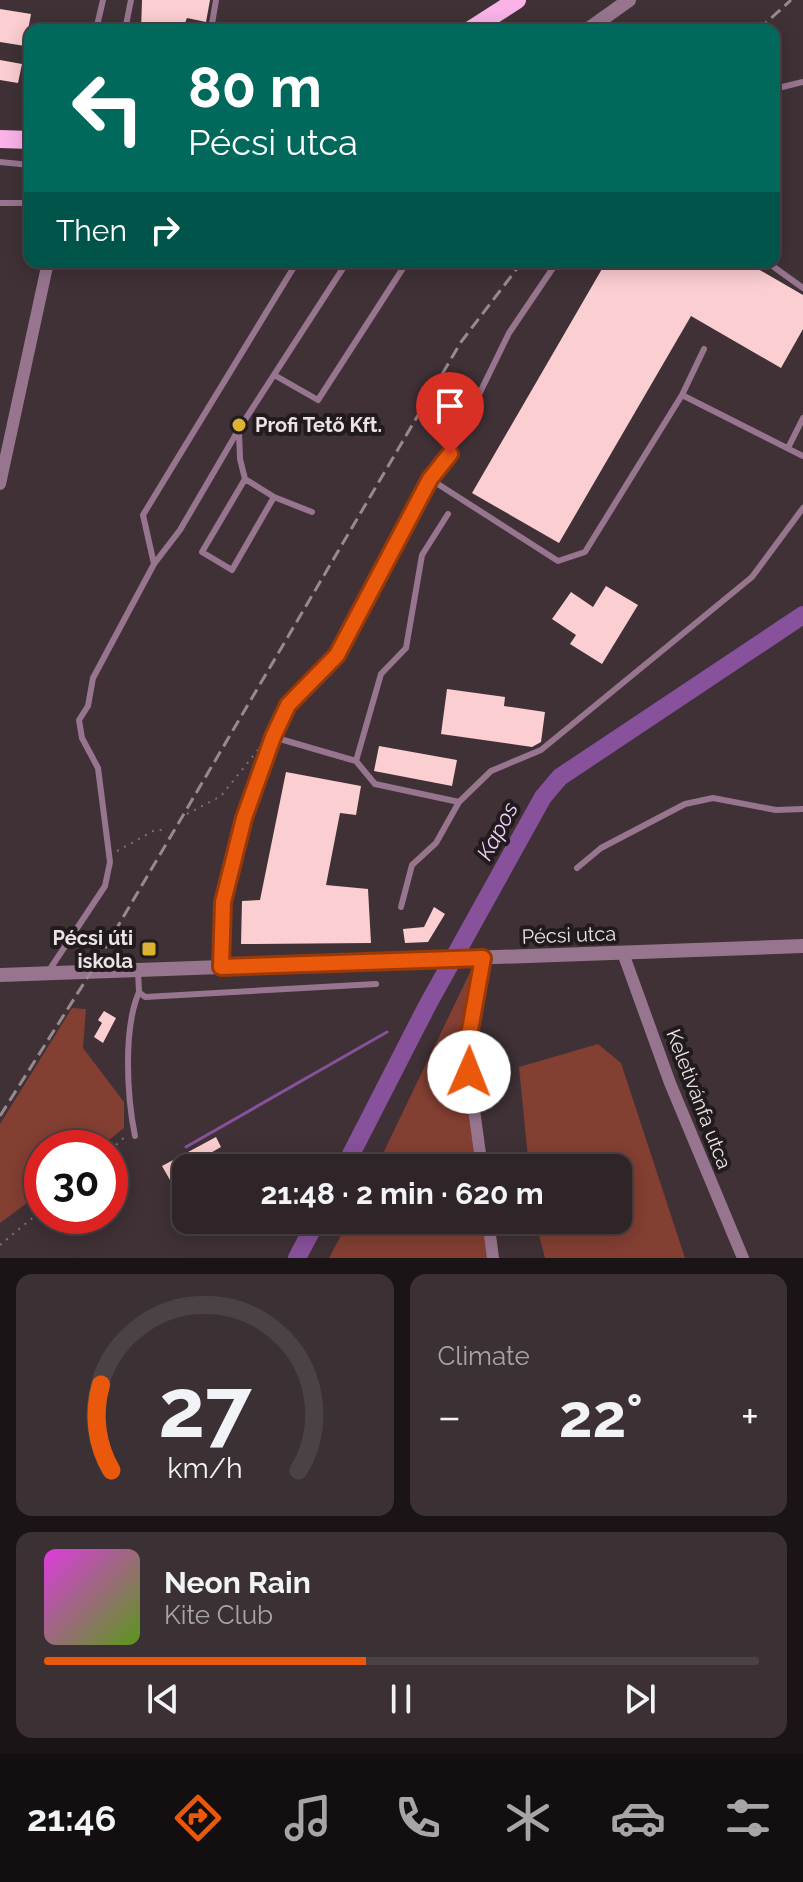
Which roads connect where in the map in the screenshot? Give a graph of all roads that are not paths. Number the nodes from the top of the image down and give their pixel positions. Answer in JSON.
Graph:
{"nodes":[{"id":1,"x":103,"y":0,"type":"edge"},
{"id":2,"x":131,"y":0,"type":"edge"},
{"id":3,"x":216,"y":0,"type":"edge"},
{"id":4,"x":517,"y":0,"type":"edge"},
{"id":5,"x":629,"y":0,"type":"edge"},
{"id":6,"x":97,"y":24,"type":"edge"},
{"id":7,"x":126,"y":24,"type":"edge"},
{"id":8,"x":212,"y":24,"type":"edge"},
{"id":9,"x":479,"y":24,"type":"edge"},
{"id":10,"x":595,"y":24,"type":"edge"},
{"id":11,"x":803,"y":82,"type":"edge"},
{"id":12,"x":780,"y":88,"type":"edge"},
{"id":13,"x":0,"y":139,"type":"edge"},
{"id":14,"x":24,"y":140,"type":"edge"},
{"id":15,"x":0,"y":162,"type":"edge"},
{"id":16,"x":24,"y":164,"type":"edge"},
{"id":17,"x":0,"y":203,"type":"edge"},
{"id":18,"x":24,"y":203,"type":"edge"},
{"id":19,"x":47,"y":268,"type":"edge"},
{"id":20,"x":293,"y":268,"type":"edge"},
{"id":21,"x":343,"y":268,"type":"edge"},
{"id":22,"x":403,"y":268,"type":"edge"},
{"id":23,"x":553,"y":268,"type":"edge"},
{"id":24,"x":775,"y":268,"type":"edge"},
{"id":25,"x":803,"y":288,"type":"edge"},
{"id":26,"x":704,"y":349,"type":"dead end"},
{"id":27,"x":276,"y":376,"type":"junction"},
{"id":28,"x":682,"y":395,"type":"junction"},
{"id":29,"x":803,"y":418,"type":"edge"},
{"id":30,"x":239,"y":429,"type":"junction"},
{"id":31,"x":455,"y":446,"type":"junction"},
{"id":32,"x":788,"y":448,"type":"junction"},
{"id":33,"x":450,"y":454,"type":"junction"},
{"id":34,"x":803,"y":456,"type":"edge"},
{"id":35,"x":245,"y":479,"type":"junction"},
{"id":36,"x":430,"y":479,"type":"junction"},
{"id":37,"x":0,"y":484,"type":"edge"},
{"id":38,"x":274,"y":497,"type":"junction"},
{"id":39,"x":803,"y":508,"type":"edge"},
{"id":40,"x":312,"y":512,"type":"dead end"},
{"id":41,"x":448,"y":514,"type":"dead end"},
{"id":42,"x":154,"y":564,"type":"junction"},
{"id":43,"x":273,"y":737,"type":"junction"},
{"id":44,"x":356,"y":761,"type":"junction"},
{"id":45,"x":459,"y":802,"type":"junction"},
{"id":46,"x":803,"y":809,"type":"edge"},
{"id":47,"x":577,"y":868,"type":"dead end"},
{"id":48,"x":401,"y":907,"type":"dead end"},
{"id":49,"x":803,"y":946,"type":"edge"},
{"id":50,"x":623,"y":953,"type":"junction"},
{"id":51,"x":477,"y":958,"type":"junction"},
{"id":52,"x":221,"y":967,"type":"junction"},
{"id":53,"x":138,"y":971,"type":"junction"},
{"id":54,"x":47,"y":974,"type":"junction"},
{"id":55,"x":0,"y":975,"type":"edge"},
{"id":56,"x":376,"y":984,"type":"dead end"},
{"id":57,"x":139,"y":992,"type":"junction"},
{"id":58,"x":134,"y":1132,"type":"road end"},
{"id":59,"x":480,"y":1154,"type":"edge"},
{"id":60,"x":490,"y":1234,"type":"edge"},
{"id":61,"x":493,"y":1258,"type":"edge"},
{"id":62,"x":743,"y":1258,"type":"edge"}],
"edges":[{"from":1,"to":6,"type":"lane"},
{"from":2,"to":7,"type":"lane"},
{"from":3,"to":8,"type":"lane"},
{"from":4,"to":9,"type":"main road"},
{"from":5,"to":10,"type":"street"},
{"from":11,"to":12,"type":"lane"},
{"from":13,"to":14,"type":"main road"},
{"from":15,"to":16,"type":"lane"},
{"from":17,"to":18,"type":"lane"},
{"from":19,"to":37,"type":"street"},
{"from":20,"to":42,"type":"lane"},
{"from":21,"to":27,"type":"lane"},
{"from":22,"to":27,"type":"lane"},
{"from":23,"to":31,"type":"lane"},
{"from":24,"to":25,"type":"lane"},
{"from":26,"to":28,"type":"lane"},
{"from":27,"to":30,"type":"lane"},
{"from":28,"to":32,"type":"lane"},
{"from":28,"to":36,"type":"lane"},
{"from":29,"to":32,"type":"lane"},
{"from":30,"to":35,"type":"lane"},
{"from":30,"to":42,"type":"lane"},
{"from":31,"to":33,"type":"lane"},
{"from":31,"to":33,"type":"lane"},
{"from":32,"to":34,"type":"lane"},
{"from":33,"to":36,"type":"lane"},
{"from":35,"to":38,"type":"lane"},
{"from":35,"to":38,"type":"lane"},
{"from":36,"to":43,"type":"lane"},
{"from":38,"to":40,"type":"lane"},
{"from":39,"to":45,"type":"lane"},
{"from":41,"to":44,"type":"lane"},
{"from":42,"to":54,"type":"lane"},
{"from":43,"to":44,"type":"lane"},
{"from":43,"to":52,"type":"lane"},
{"from":44,"to":45,"type":"lane"},
{"from":45,"to":48,"type":"lane"},
{"from":46,"to":47,"type":"lane"},
{"from":49,"to":50,"type":"street","name":"Pécsi utca"},
{"from":50,"to":51,"type":"street","name":"Pécsi utca"},
{"from":50,"to":62,"type":"street","name":"Keletivánfa utca"},
{"from":51,"to":52,"type":"street","name":"Pécsi utca"},
{"from":51,"to":59,"type":"street"},
{"from":52,"to":53,"type":"street","name":"Pécsi utca"},
{"from":53,"to":54,"type":"street","name":"Pécsi utca"},
{"from":53,"to":57,"type":"lane"},
{"from":54,"to":55,"type":"street","name":"Pécsi utca"},
{"from":56,"to":57,"type":"lane"},
{"from":57,"to":58,"type":"lane"},
{"from":60,"to":61,"type":"street"}]}
